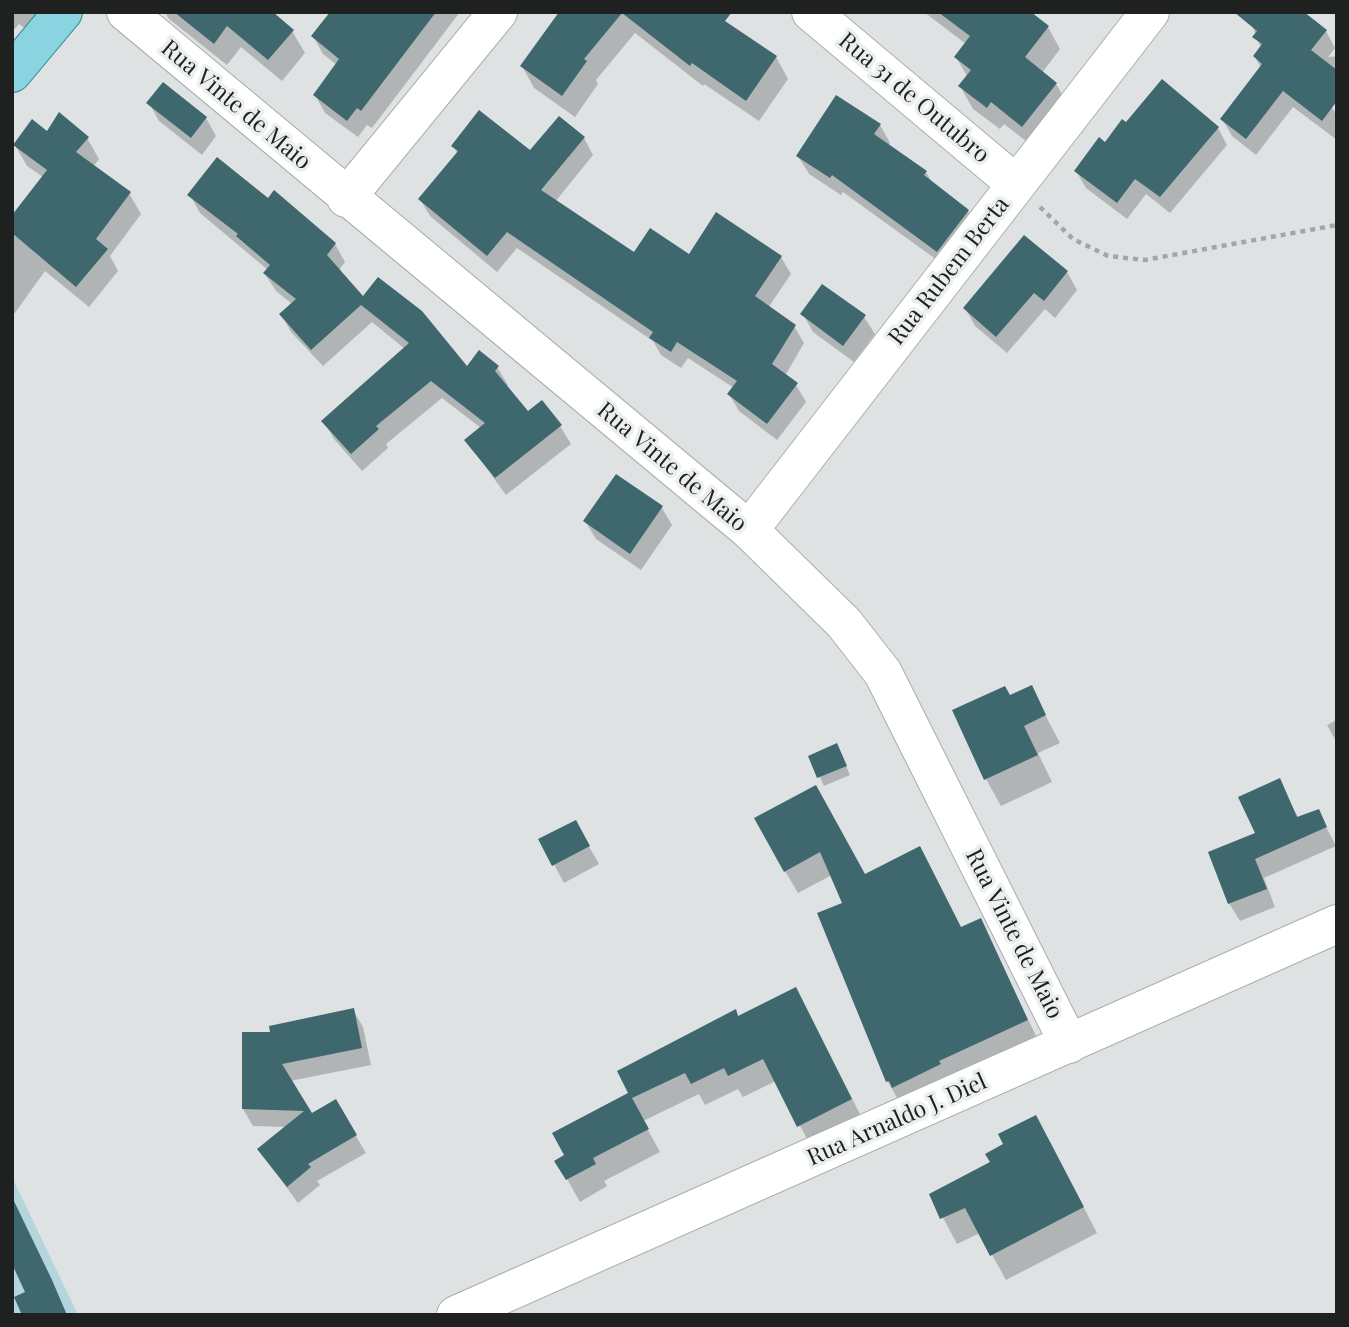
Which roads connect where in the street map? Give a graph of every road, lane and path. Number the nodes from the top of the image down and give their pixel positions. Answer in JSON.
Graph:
{"nodes":[{"id":1,"x":62,"y":12,"type":"edge"},
{"id":2,"x":126,"y":12,"type":"edge"},
{"id":3,"x":498,"y":12,"type":"edge"},
{"id":4,"x":811,"y":12,"type":"edge"},
{"id":5,"x":1150,"y":12,"type":"edge"},
{"id":6,"x":12,"y":73,"type":"edge"},
{"id":7,"x":1016,"y":184,"type":"junction"},
{"id":8,"x":346,"y":198,"type":"junction"},
{"id":9,"x":1337,"y":225,"type":"edge"},
{"id":10,"x":749,"y":530,"type":"junction"},
{"id":11,"x":1337,"y":923,"type":"edge"},
{"id":12,"x":1069,"y":1044,"type":"junction"},
{"id":13,"x":456,"y":1315,"type":"edge"}],
"edges":[{"from":1,"to":6,"type":"main road"},
{"from":2,"to":8,"type":"street","name":"Rua Vinte de Maio"},
{"from":3,"to":8,"type":"street"},
{"from":4,"to":7,"type":"street","name":"Rua 31 de Outubro"},
{"from":5,"to":7,"type":"street","name":"Rua Rubem Berta"},
{"from":7,"to":9,"type":"path"},
{"from":7,"to":10,"type":"street","name":"Rua Rubem Berta"},
{"from":8,"to":10,"type":"street","name":"Rua Vinte de Maio"},
{"from":10,"to":12,"type":"street","name":"Rua Vinte de Maio"},
{"from":11,"to":12,"type":"street","name":"Rua Arnaldo J. Diel"},
{"from":12,"to":13,"type":"street","name":"Rua Arnaldo J. Diel"}]}
